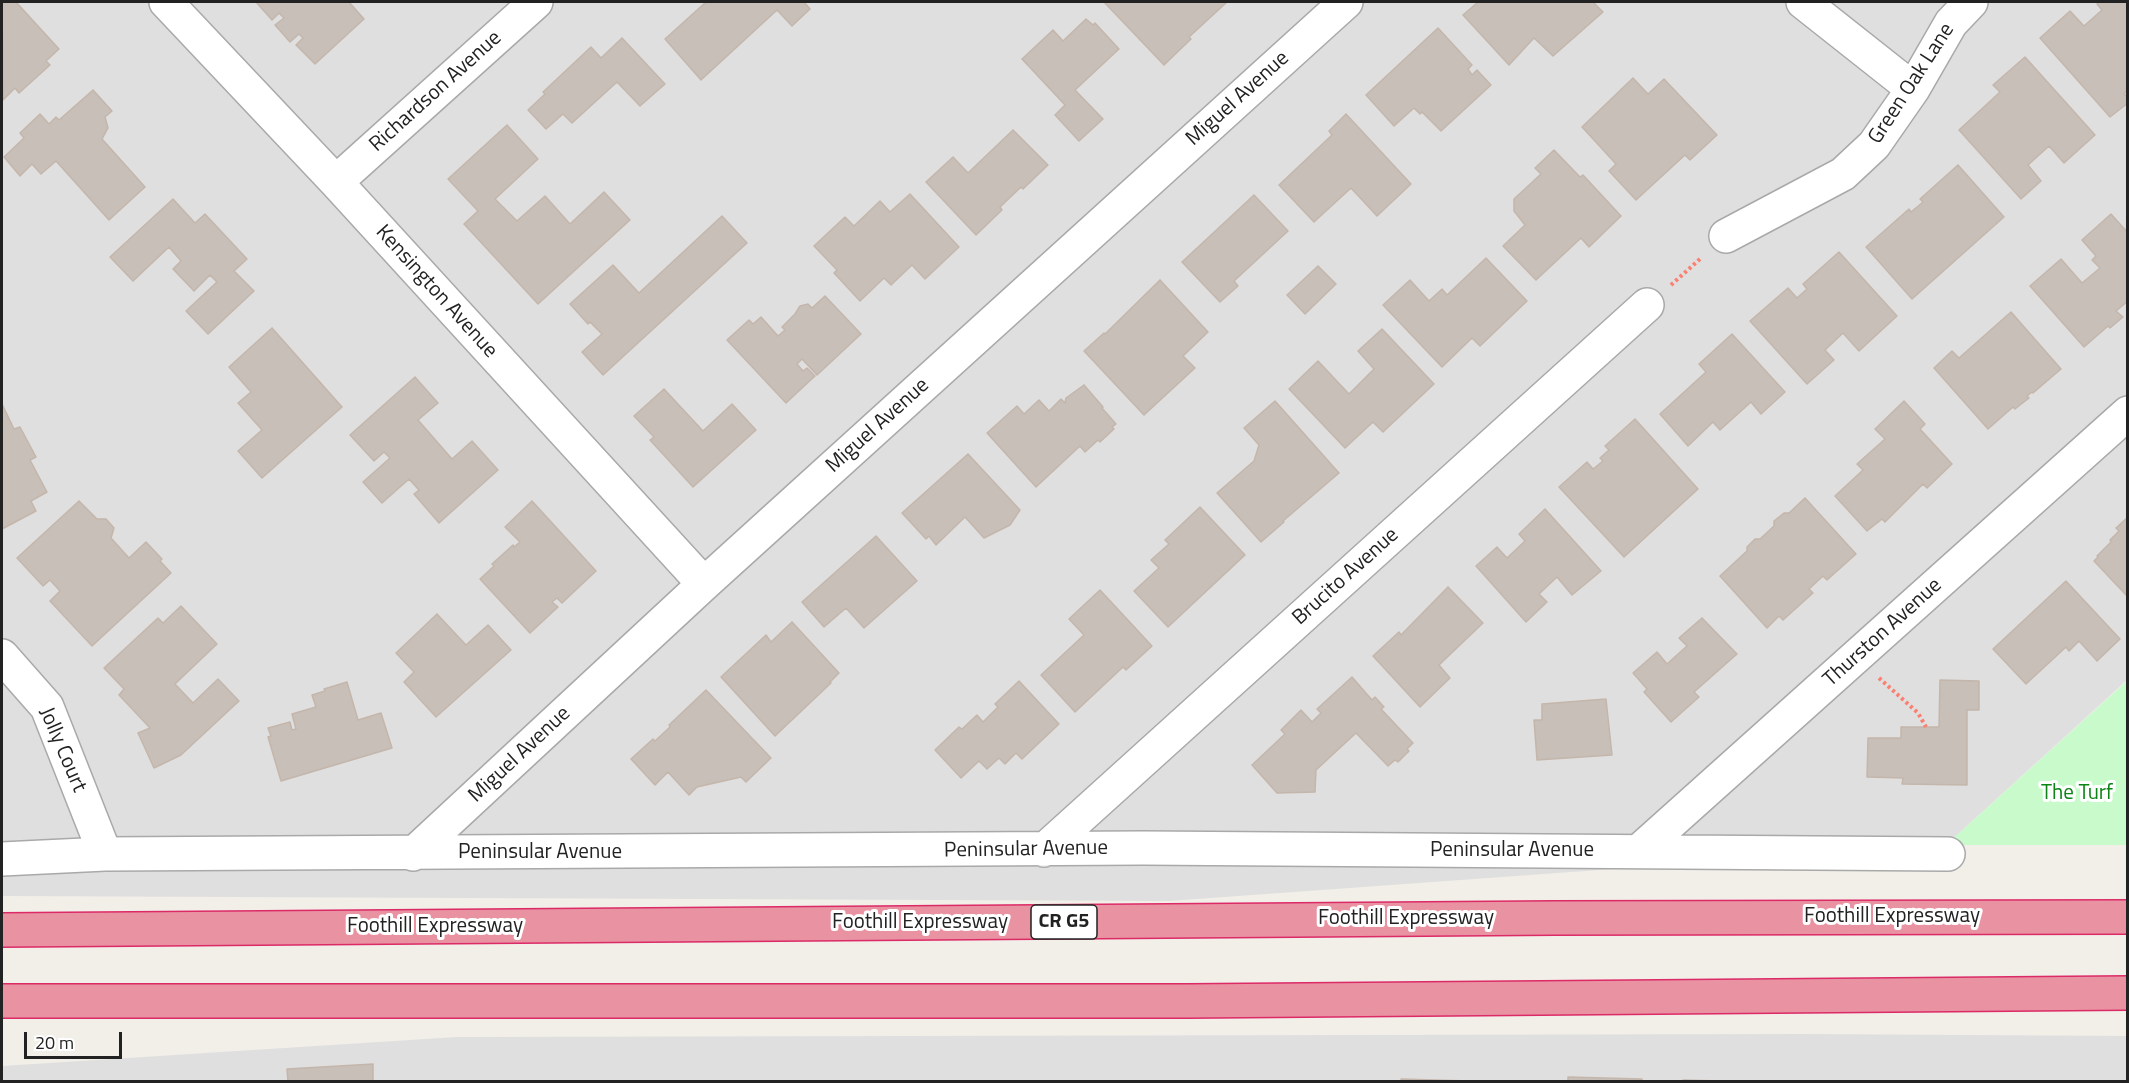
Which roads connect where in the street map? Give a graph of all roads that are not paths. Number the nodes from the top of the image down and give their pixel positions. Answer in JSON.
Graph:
{"nodes":[{"id":1,"x":166,"y":2,"type":"edge"},
{"id":2,"x":536,"y":2,"type":"edge"},
{"id":3,"x":1346,"y":2,"type":"edge"},
{"id":4,"x":1803,"y":2,"type":"edge"},
{"id":5,"x":1971,"y":2,"type":"edge"},
{"id":6,"x":1912,"y":89,"type":"junction"},
{"id":7,"x":336,"y":182,"type":"junction"},
{"id":8,"x":1726,"y":236,"type":"road end"},
{"id":9,"x":1647,"y":305,"type":"road end"},
{"id":10,"x":2127,"y":413,"type":"edge"},
{"id":11,"x":704,"y":584,"type":"junction"},
{"id":12,"x":2,"y":656,"type":"edge"},
{"id":13,"x":1044,"y":850,"type":"junction"},
{"id":14,"x":1639,"y":852,"type":"junction"},
{"id":15,"x":105,"y":854,"type":"junction"},
{"id":16,"x":413,"y":854,"type":"junction"},
{"id":17,"x":1948,"y":854,"type":"dead end"},
{"id":18,"x":2,"y":859,"type":"edge"},
{"id":19,"x":2127,"y":917,"type":"edge"},
{"id":20,"x":2,"y":930,"type":"edge"},
{"id":21,"x":2127,"y":993,"type":"edge"},
{"id":22,"x":2,"y":1001,"type":"edge"}],
"edges":[{"from":1,"to":7,"type":"street","name":"Kensington Avenue"},
{"from":2,"to":7,"type":"street","name":"Richardson Avenue"},
{"from":3,"to":11,"type":"street","name":"Miguel Avenue"},
{"from":4,"to":6,"type":"street"},
{"from":5,"to":6,"type":"street","name":"Green Oak Lane"},
{"from":6,"to":8,"type":"street","name":"Green Oak Lane"},
{"from":7,"to":11,"type":"street","name":"Kensington Avenue"},
{"from":9,"to":13,"type":"street","name":"Brucito Avenue"},
{"from":10,"to":14,"type":"street","name":"Thurston Avenue"},
{"from":11,"to":16,"type":"street","name":"Miguel Avenue"},
{"from":12,"to":15,"type":"street","name":"Jolly Court"},
{"from":13,"to":14,"type":"street","name":"Peninsular Avenue"},
{"from":13,"to":16,"type":"street","name":"Peninsular Avenue"},
{"from":14,"to":17,"type":"street","name":"Peninsular Avenue"},
{"from":15,"to":16,"type":"street","name":"Peninsular Avenue"},
{"from":15,"to":18,"type":"street","name":"Peninsular Avenue"},
{"from":19,"to":20,"type":"highway","name":"Foothill Expressway","number":"CR G5"},
{"from":21,"to":22,"type":"highway"}]}
